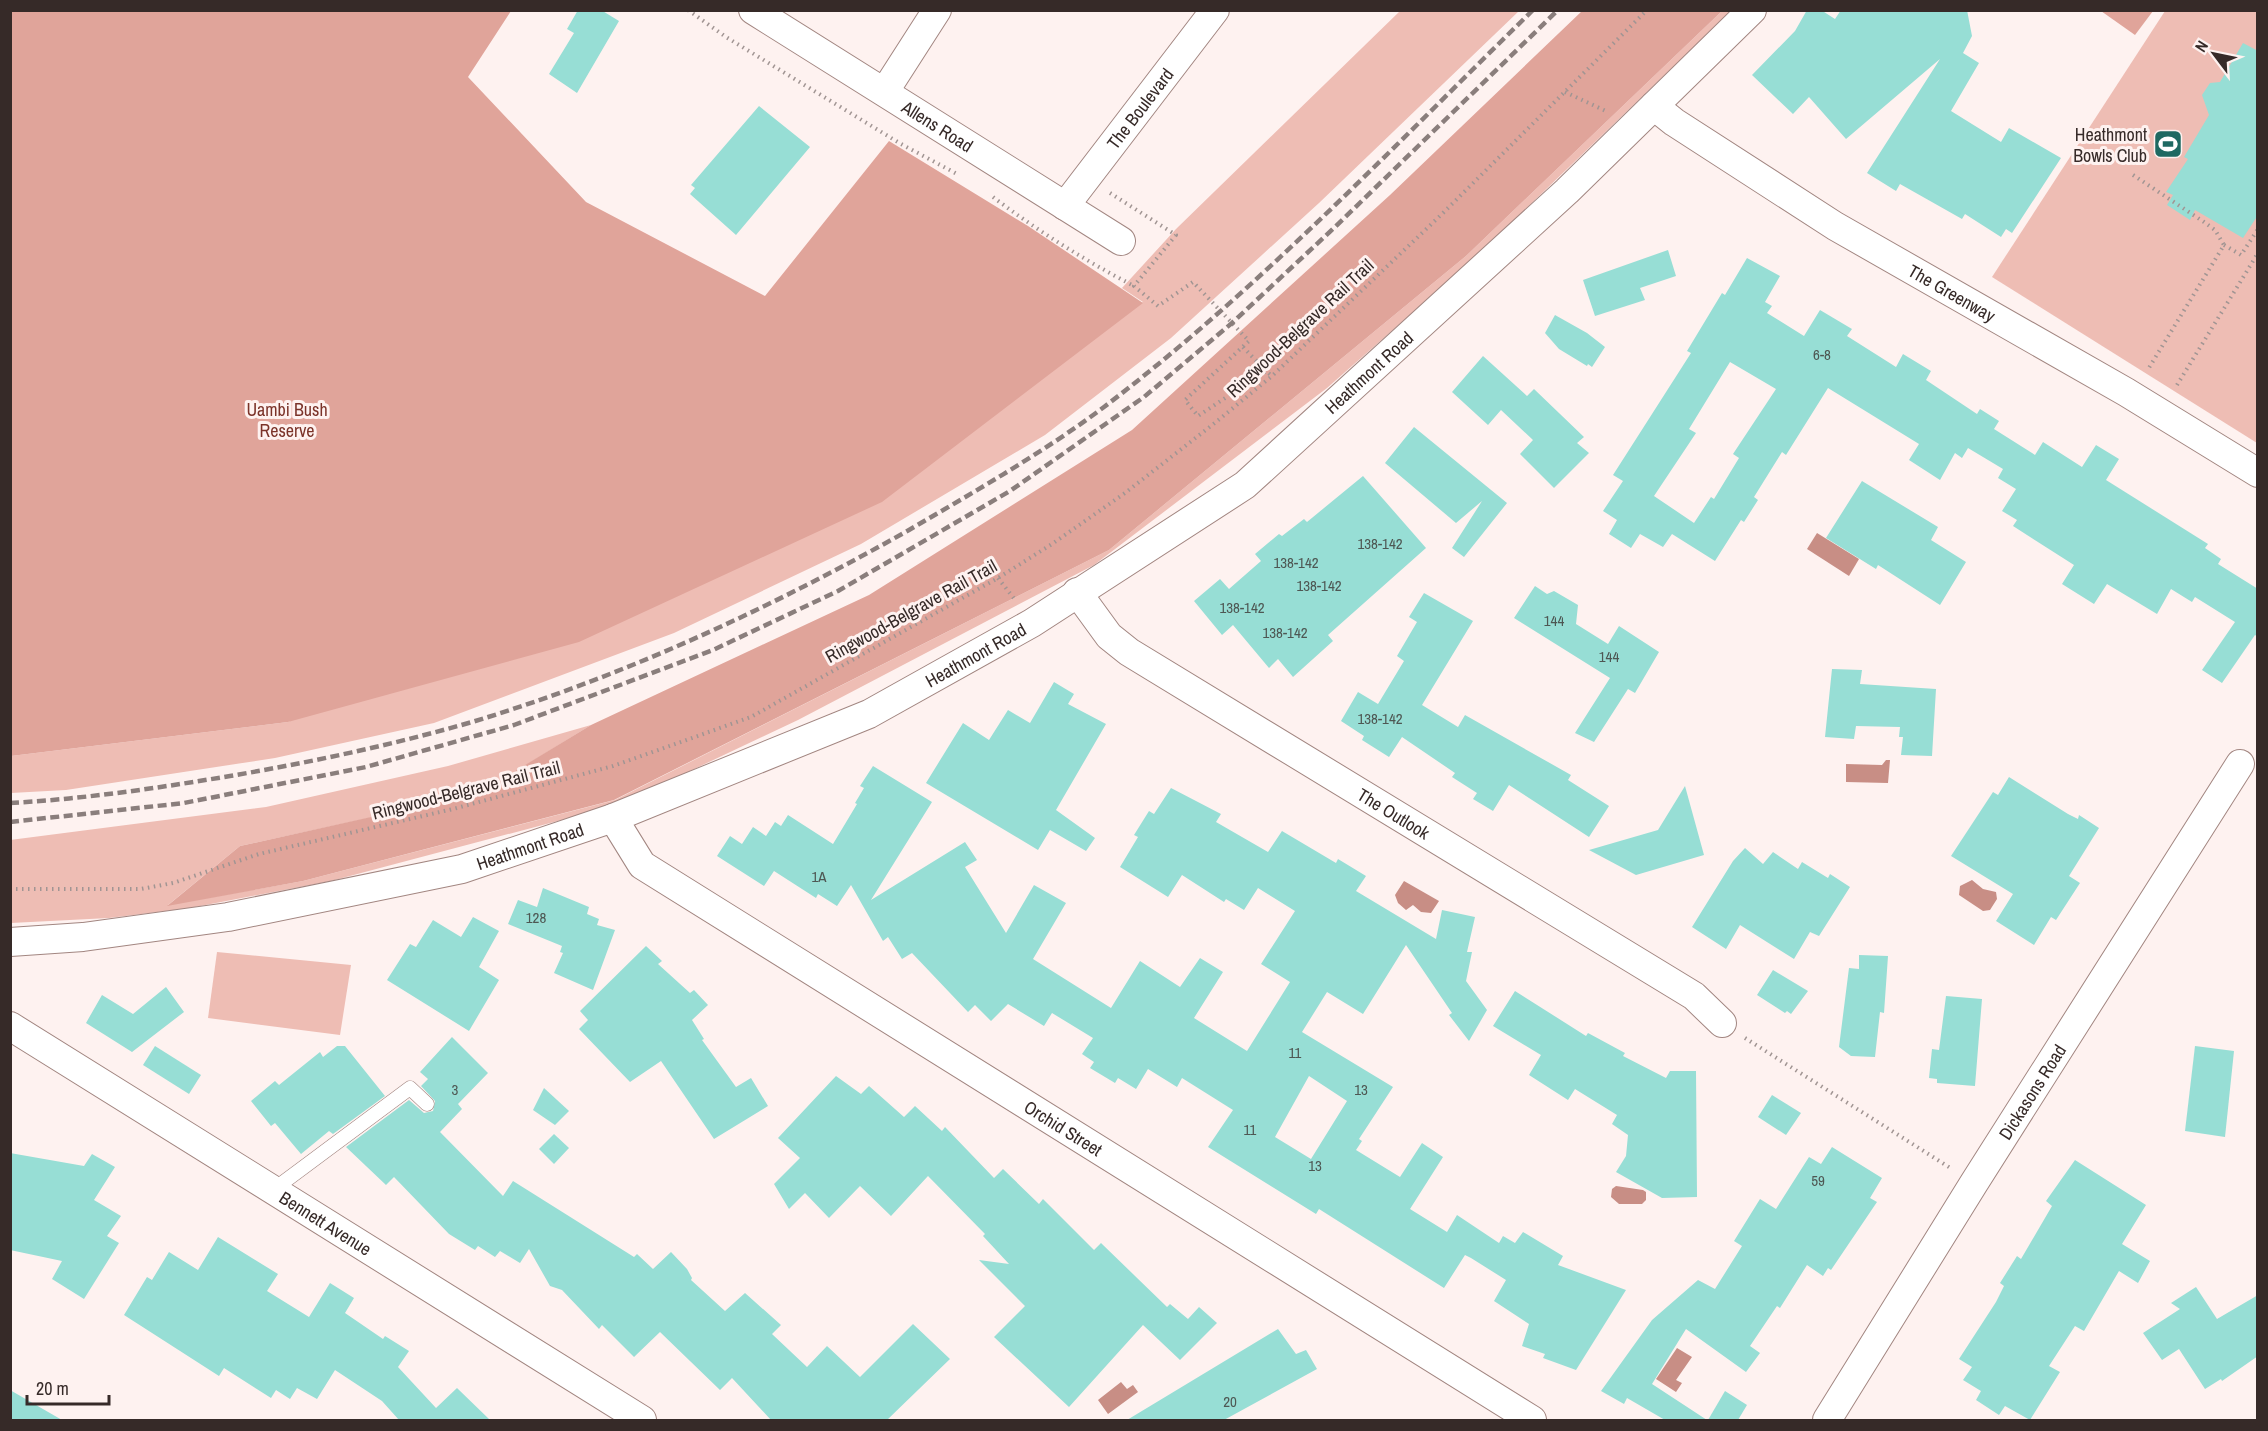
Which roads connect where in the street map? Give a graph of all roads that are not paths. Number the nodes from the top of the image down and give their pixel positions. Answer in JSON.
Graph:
{"nodes":[{"id":1,"x":753,"y":10,"type":"edge"},
{"id":2,"x":937,"y":10,"type":"edge"},
{"id":3,"x":1215,"y":10,"type":"edge"},
{"id":4,"x":1752,"y":10,"type":"edge"},
{"id":5,"x":885,"y":91,"type":"junction"},
{"id":6,"x":1654,"y":106,"type":"junction"},
{"id":7,"x":1065,"y":206,"type":"junction"},
{"id":8,"x":1121,"y":241,"type":"dead end"},
{"id":9,"x":2258,"y":473,"type":"edge"},
{"id":10,"x":1077,"y":592,"type":"junction"},
{"id":11,"x":2240,"y":764,"type":"dead end"},
{"id":12,"x":613,"y":818,"type":"junction"},
{"id":13,"x":10,"y":942,"type":"edge"},
{"id":14,"x":1722,"y":1023,"type":"road end"},
{"id":15,"x":10,"y":1026,"type":"edge"},
{"id":16,"x":427,"y":1104,"type":"dead end"},
{"id":17,"x":273,"y":1190,"type":"junction"},
{"id":18,"x":642,"y":1420,"type":"edge"},
{"id":19,"x":1532,"y":1420,"type":"edge"},
{"id":20,"x":1827,"y":1420,"type":"edge"}],
"edges":[{"from":1,"to":5,"type":"street","name":"Allens Road"},
{"from":2,"to":5,"type":"street"},
{"from":3,"to":7,"type":"street","name":"The Boulevard"},
{"from":4,"to":6,"type":"street","name":"Heathmont Road"},
{"from":5,"to":7,"type":"street","name":"Allens Road"},
{"from":6,"to":9,"type":"street","name":"The Greenway"},
{"from":6,"to":10,"type":"street","name":"Heathmont Road"},
{"from":7,"to":8,"type":"street","name":"Allens Road"},
{"from":10,"to":12,"type":"street","name":"Heathmont Road"},
{"from":10,"to":14,"type":"street","name":"The Outlook"},
{"from":11,"to":20,"type":"street","name":"Dickasons Road"},
{"from":12,"to":13,"type":"street","name":"Heathmont Road"},
{"from":12,"to":19,"type":"street","name":"Orchid Street"},
{"from":15,"to":17,"type":"street","name":"Bennett Avenue"},
{"from":16,"to":17,"type":"lane"},
{"from":17,"to":18,"type":"street","name":"Bennett Avenue"}]}
